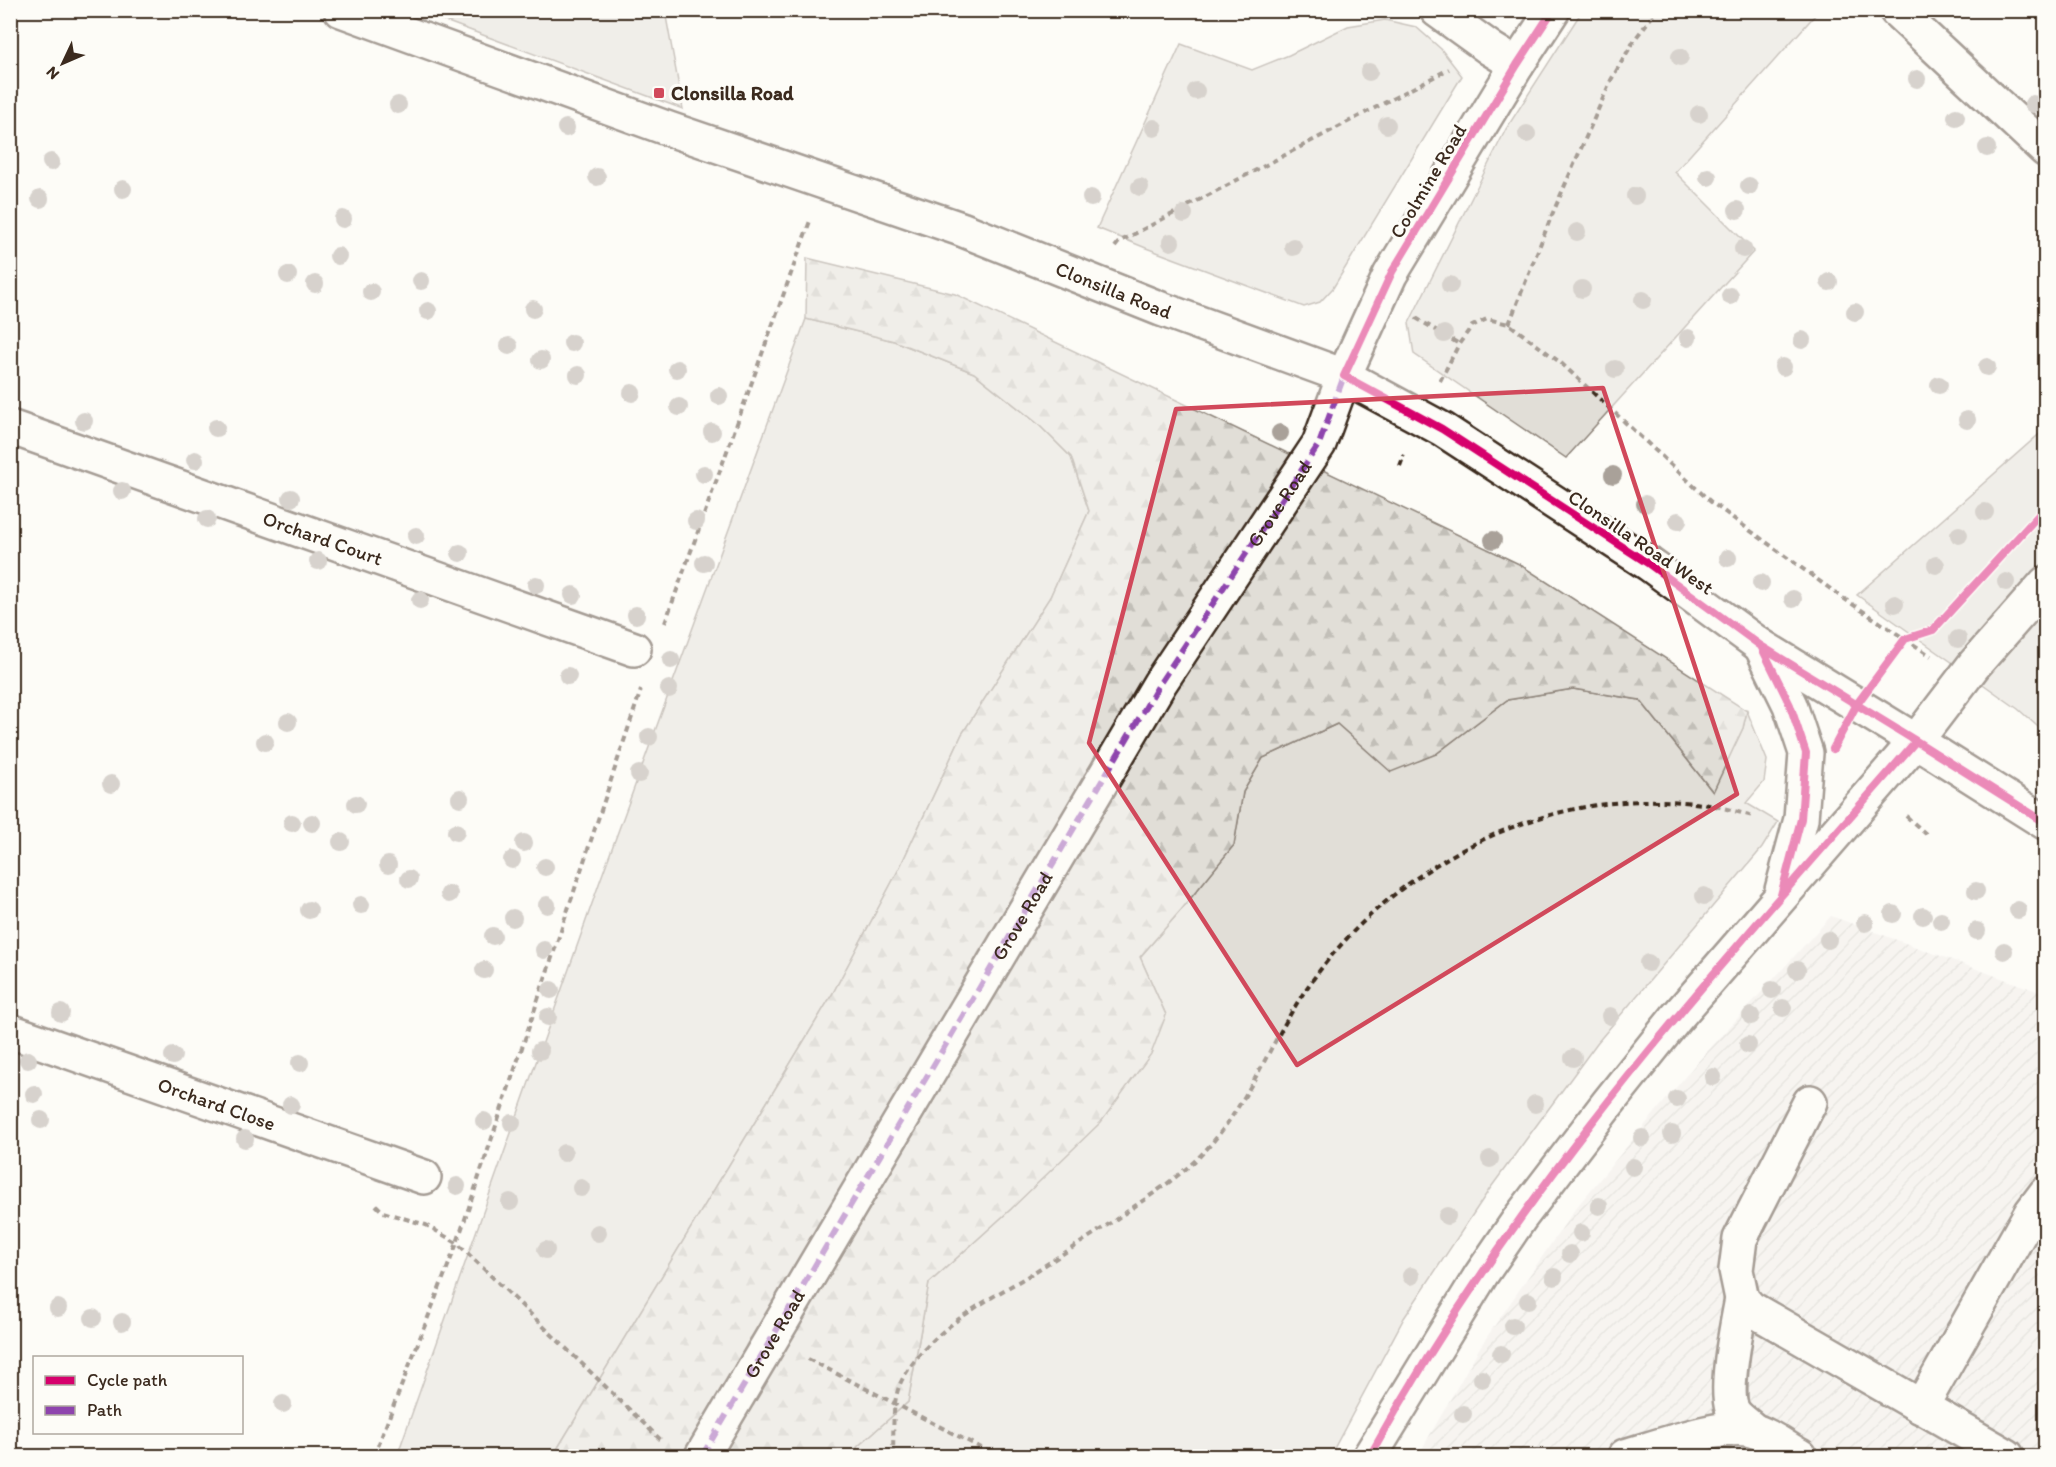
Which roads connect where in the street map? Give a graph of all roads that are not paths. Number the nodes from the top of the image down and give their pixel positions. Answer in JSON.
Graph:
{"nodes":[{"id":1,"x":341,"y":10,"type":"edge"},
{"id":2,"x":1437,"y":10,"type":"edge"},
{"id":3,"x":1553,"y":10,"type":"edge"},
{"id":4,"x":1896,"y":10,"type":"edge"},
{"id":5,"x":415,"y":23,"type":"edge"},
{"id":6,"x":1517,"y":65,"type":"junction"},
{"id":7,"x":2046,"y":150,"type":"edge"},
{"id":8,"x":1344,"y":376,"type":"junction"},
{"id":9,"x":10,"y":427,"type":"edge"},
{"id":10,"x":2046,"y":583,"type":"edge"},
{"id":11,"x":1761,"y":646,"type":"junction"},
{"id":12,"x":634,"y":649,"type":"dead end"},
{"id":13,"x":1916,"y":741,"type":"junction"},
{"id":14,"x":2046,"y":823,"type":"edge"},
{"id":15,"x":1780,"y":898,"type":"junction"},
{"id":16,"x":10,"y":1031,"type":"edge"},
{"id":17,"x":1810,"y":1102,"type":"dead end"},
{"id":18,"x":424,"y":1177,"type":"dead end"},
{"id":19,"x":2046,"y":1193,"type":"edge"},
{"id":20,"x":1742,"y":1299,"type":"junction"},
{"id":21,"x":1920,"y":1407,"type":"junction"},
{"id":22,"x":1754,"y":1430,"type":"junction"},
{"id":23,"x":702,"y":1456,"type":"edge"},
{"id":24,"x":1370,"y":1456,"type":"edge"},
{"id":25,"x":1625,"y":1456,"type":"edge"},
{"id":26,"x":1800,"y":1456,"type":"edge"},
{"id":27,"x":2007,"y":1456,"type":"edge"}],
"edges":[{"from":1,"to":5,"type":"street","name":"Clonsilla Road"},
{"from":2,"to":6,"type":"street"},
{"from":3,"to":6,"type":"street","name":"Coolmine Road"},
{"from":4,"to":7,"type":"street"},
{"from":5,"to":8,"type":"street","name":"Clonsilla Road"},
{"from":6,"to":8,"type":"street","name":"Coolmine Road"},
{"from":8,"to":11,"type":"street","name":"Clonsilla Road West"},
{"from":8,"to":23,"type":"street","name":"Grove Road"},
{"from":9,"to":12,"type":"street","name":"Orchard Court"},
{"from":10,"to":13,"type":"street"},
{"from":11,"to":13,"type":"street","name":"Clonsilla Road West"},
{"from":11,"to":15,"type":"street"},
{"from":13,"to":14,"type":"street"},
{"from":13,"to":15,"type":"street"},
{"from":15,"to":24,"type":"street"},
{"from":16,"to":18,"type":"street","name":"Orchard Close"},
{"from":17,"to":20,"type":"street"},
{"from":19,"to":21,"type":"street"},
{"from":20,"to":21,"type":"street"},
{"from":20,"to":22,"type":"street"},
{"from":21,"to":27,"type":"street"},
{"from":22,"to":25,"type":"street"},
{"from":22,"to":26,"type":"street"}]}
